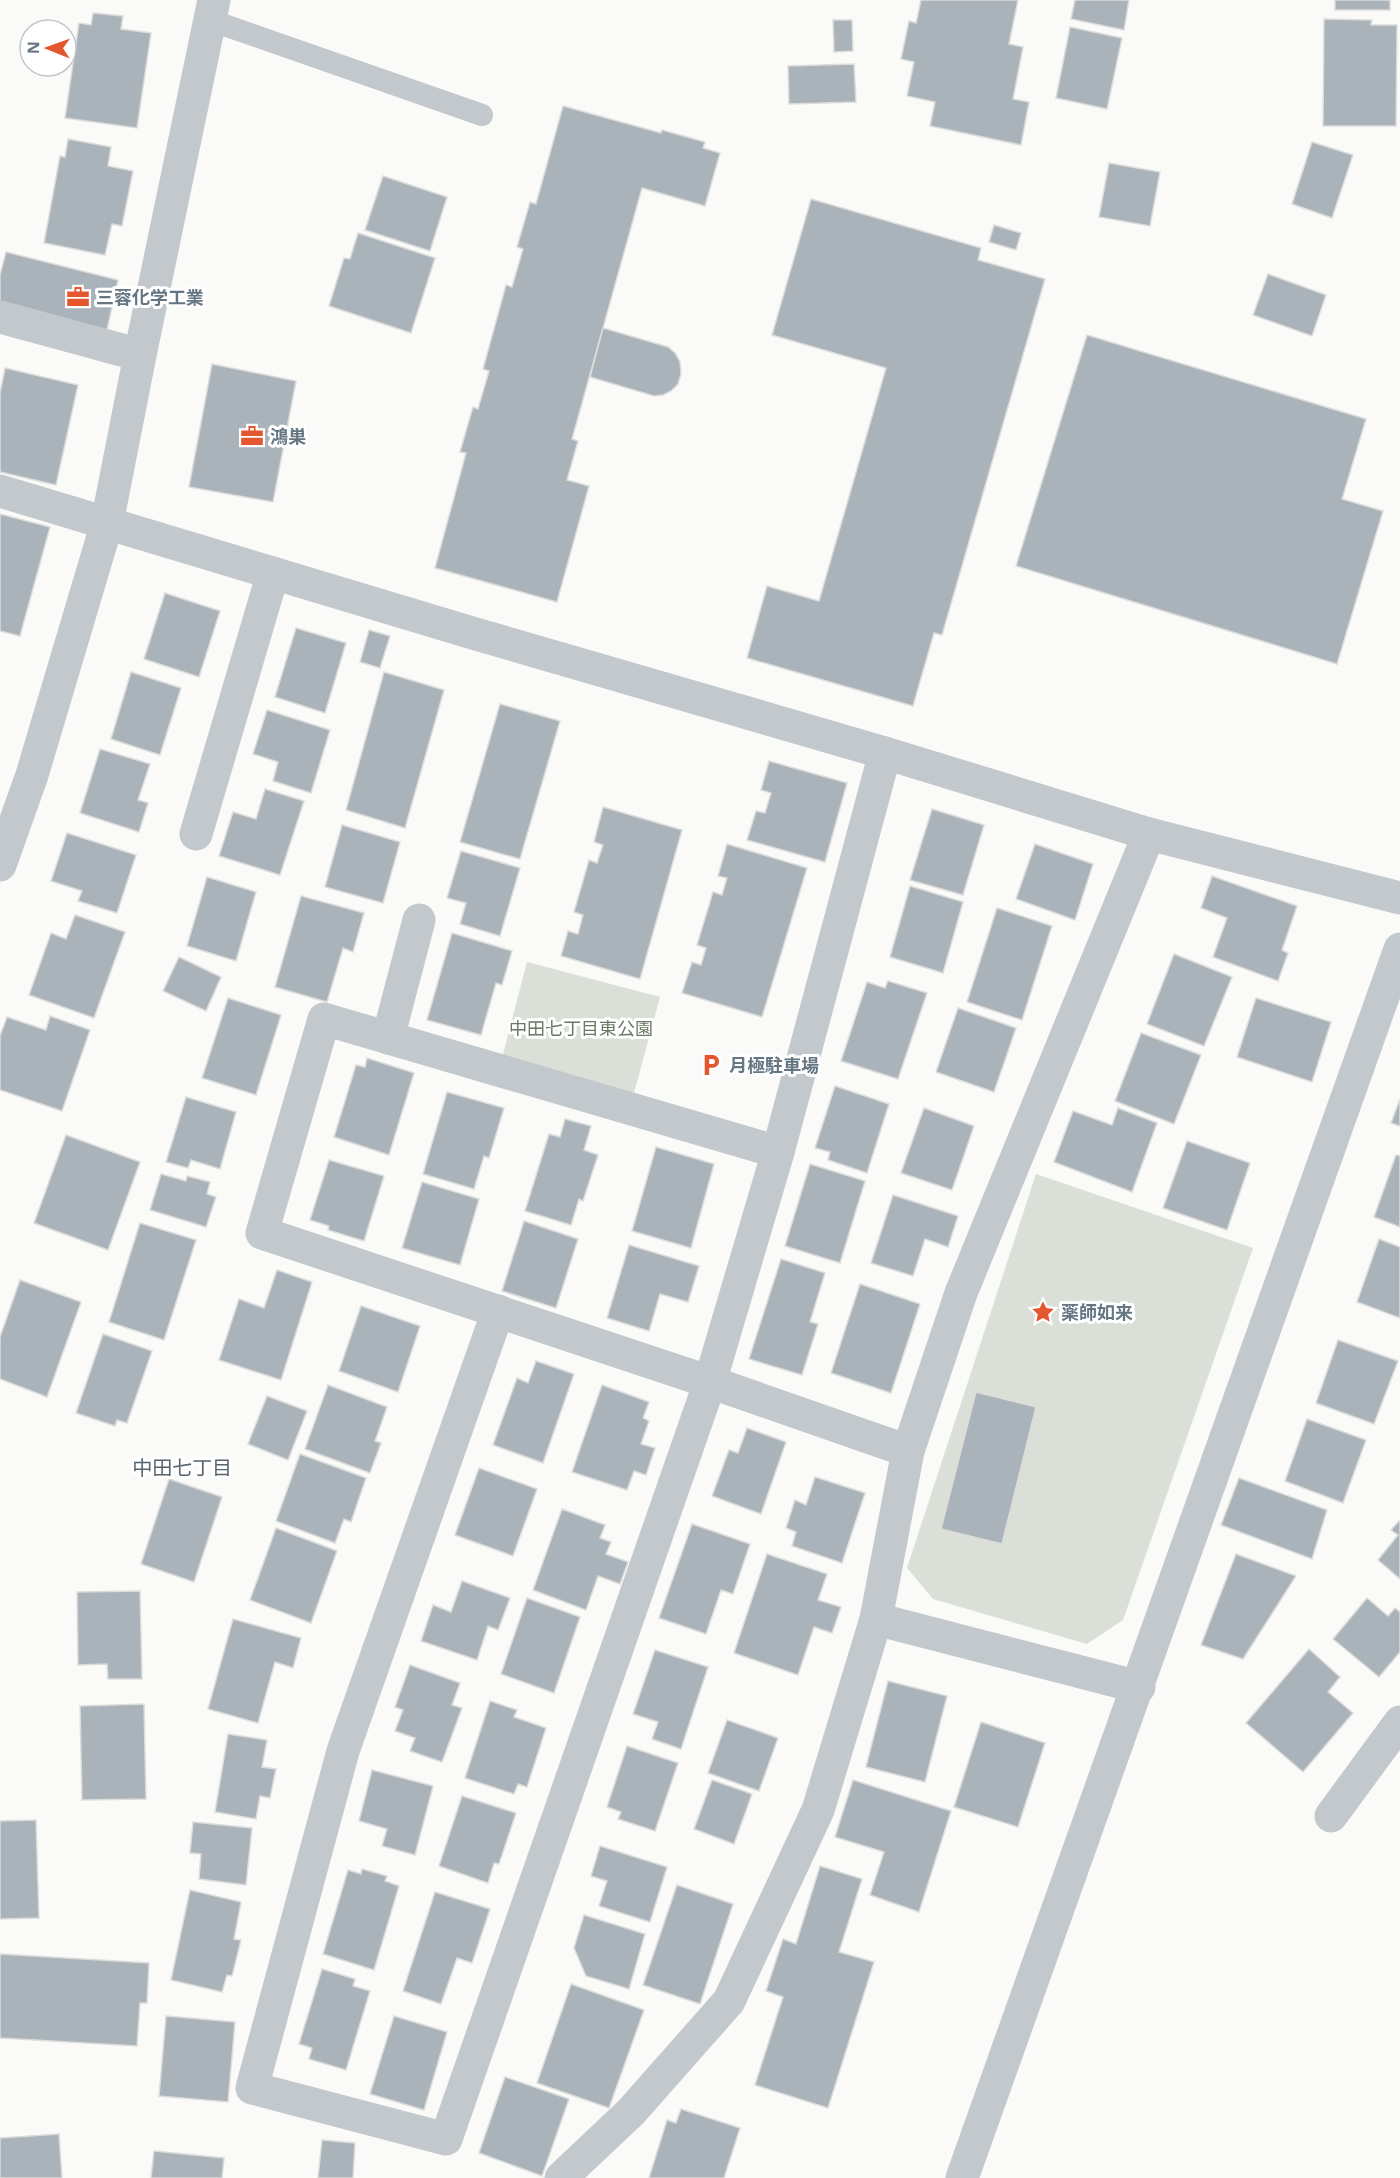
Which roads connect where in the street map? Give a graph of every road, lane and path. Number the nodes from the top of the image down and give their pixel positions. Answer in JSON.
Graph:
{"nodes":[{"id":1,"x":207,"y":6,"type":"edge"},
{"id":2,"x":482,"y":116,"type":"dead end"},
{"id":3,"x":0,"y":316,"type":"edge"},
{"id":4,"x":140,"y":355,"type":"junction"},
{"id":5,"x":0,"y":491,"type":"edge"},
{"id":6,"x":107,"y":523,"type":"junction"},
{"id":7,"x":273,"y":573,"type":"junction"},
{"id":8,"x":885,"y":753,"type":"junction"},
{"id":9,"x":196,"y":834,"type":"dead end"},
{"id":10,"x":1149,"y":834,"type":"junction"},
{"id":11,"x":0,"y":865,"type":"edge"},
{"id":12,"x":1400,"y":898,"type":"edge"},
{"id":13,"x":419,"y":920,"type":"dead end"},
{"id":14,"x":1400,"y":949,"type":"edge"},
{"id":15,"x":388,"y":1038,"type":"junction"},
{"id":16,"x":778,"y":1152,"type":"junction"},
{"id":17,"x":498,"y":1311,"type":"junction"},
{"id":18,"x":710,"y":1382,"type":"junction"},
{"id":19,"x":908,"y":1451,"type":"junction"},
{"id":20,"x":876,"y":1619,"type":"junction"},
{"id":21,"x":1139,"y":1687,"type":"junction"},
{"id":22,"x":1400,"y":1722,"type":"edge"},
{"id":23,"x":1331,"y":1816,"type":"dead end"},
{"id":24,"x":561,"y":2178,"type":"edge"},
{"id":25,"x":962,"y":2178,"type":"edge"}],
"edges":[{"from":1,"to":2,"type":"lane"},
{"from":1,"to":4,"type":"street"},
{"from":3,"to":4,"type":"street"},
{"from":4,"to":6,"type":"street"},
{"from":5,"to":6,"type":"street"},
{"from":6,"to":7,"type":"street"},
{"from":6,"to":11,"type":"street"},
{"from":7,"to":8,"type":"street"},
{"from":7,"to":9,"type":"street"},
{"from":8,"to":10,"type":"street"},
{"from":8,"to":16,"type":"street"},
{"from":10,"to":12,"type":"street"},
{"from":10,"to":19,"type":"street"},
{"from":13,"to":15,"type":"street"},
{"from":14,"to":21,"type":"street"},
{"from":15,"to":16,"type":"street"},
{"from":15,"to":17,"type":"street"},
{"from":16,"to":18,"type":"street"},
{"from":17,"to":18,"type":"street"},
{"from":17,"to":18,"type":"street"},
{"from":18,"to":19,"type":"street"},
{"from":19,"to":20,"type":"street"},
{"from":20,"to":21,"type":"street"},
{"from":20,"to":24,"type":"street"},
{"from":21,"to":25,"type":"street"},
{"from":22,"to":23,"type":"street"}]}
